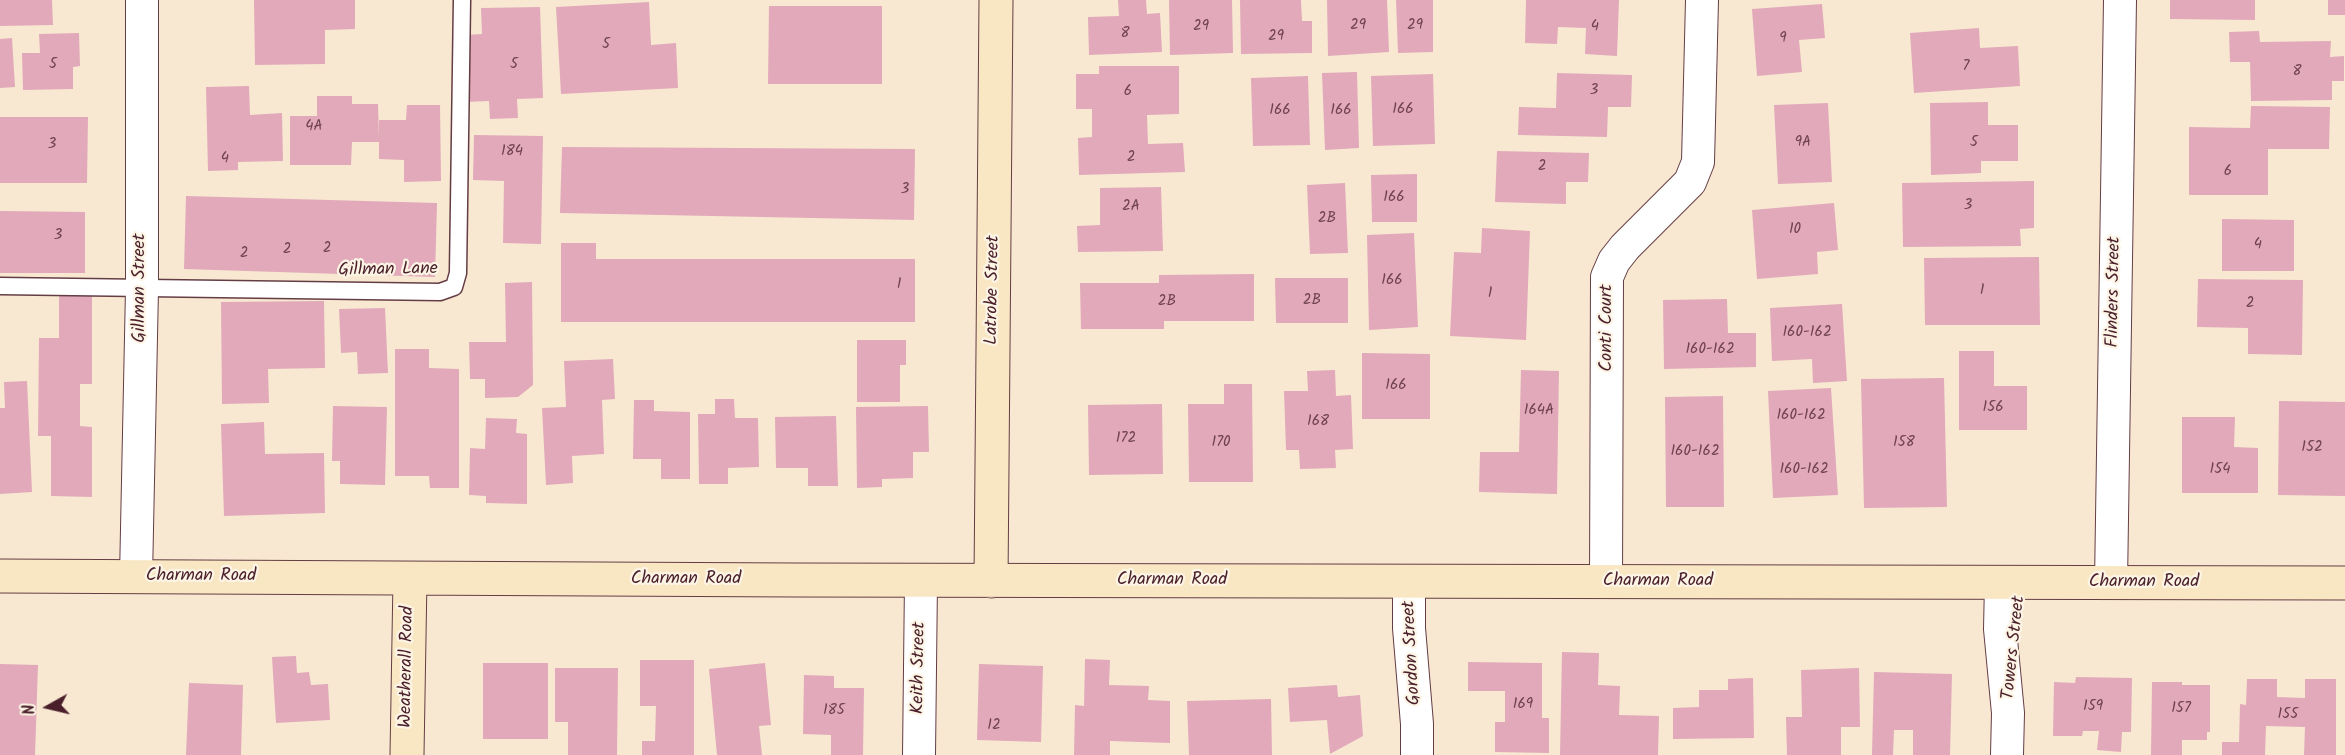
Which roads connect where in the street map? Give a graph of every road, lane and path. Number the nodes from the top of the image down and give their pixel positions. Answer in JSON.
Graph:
{"nodes":[{"id":1,"x":142,"y":0,"type":"edge"},
{"id":2,"x":462,"y":0,"type":"edge"},
{"id":3,"x":996,"y":0,"type":"edge"},
{"id":4,"x":1702,"y":0,"type":"edge"},
{"id":5,"x":2120,"y":0,"type":"edge"},
{"id":6,"x":0,"y":286,"type":"edge"},
{"id":7,"x":142,"y":289,"type":"junction"},
{"id":8,"x":0,"y":576,"type":"edge"},
{"id":9,"x":136,"y":577,"type":"junction"},
{"id":10,"x":410,"y":579,"type":"junction"},
{"id":11,"x":921,"y":581,"type":"junction"},
{"id":12,"x":991,"y":581,"type":"junction"},
{"id":13,"x":1419,"y":582,"type":"junction"},
{"id":14,"x":1606,"y":582,"type":"junction"},
{"id":15,"x":2011,"y":583,"type":"junction"},
{"id":16,"x":2111,"y":583,"type":"junction"},
{"id":17,"x":2345,"y":584,"type":"edge"},
{"id":18,"x":407,"y":755,"type":"edge"},
{"id":19,"x":919,"y":755,"type":"edge"},
{"id":20,"x":1417,"y":755,"type":"edge"},
{"id":21,"x":2007,"y":755,"type":"edge"}],
"edges":[{"from":1,"to":7,"type":"street","name":"Gillman Street"},
{"from":2,"to":7,"type":"lane","name":"Gillman Lane"},
{"from":3,"to":12,"type":"main road","name":"Latrobe Street"},
{"from":4,"to":14,"type":"street","name":"Conti Court"},
{"from":5,"to":16,"type":"street","name":"Flinders Street"},
{"from":6,"to":7,"type":"lane"},
{"from":7,"to":9,"type":"street","name":"Gillman Street"},
{"from":8,"to":9,"type":"main road","name":"Charman Road"},
{"from":9,"to":10,"type":"main road","name":"Charman Road"},
{"from":10,"to":11,"type":"main road","name":"Charman Road"},
{"from":10,"to":18,"type":"main road","name":"Weatherall Road"},
{"from":11,"to":12,"type":"main road","name":"Charman Road"},
{"from":11,"to":19,"type":"street","name":"Keith Street"},
{"from":12,"to":13,"type":"main road","name":"Charman Road"},
{"from":13,"to":14,"type":"main road","name":"Charman Road"},
{"from":13,"to":20,"type":"street","name":"Gordon Street"},
{"from":14,"to":15,"type":"main road","name":"Charman Road"},
{"from":15,"to":16,"type":"main road","name":"Charman Road"},
{"from":15,"to":21,"type":"street","name":"Towers Street"},
{"from":16,"to":17,"type":"main road","name":"Charman Road"}]}
